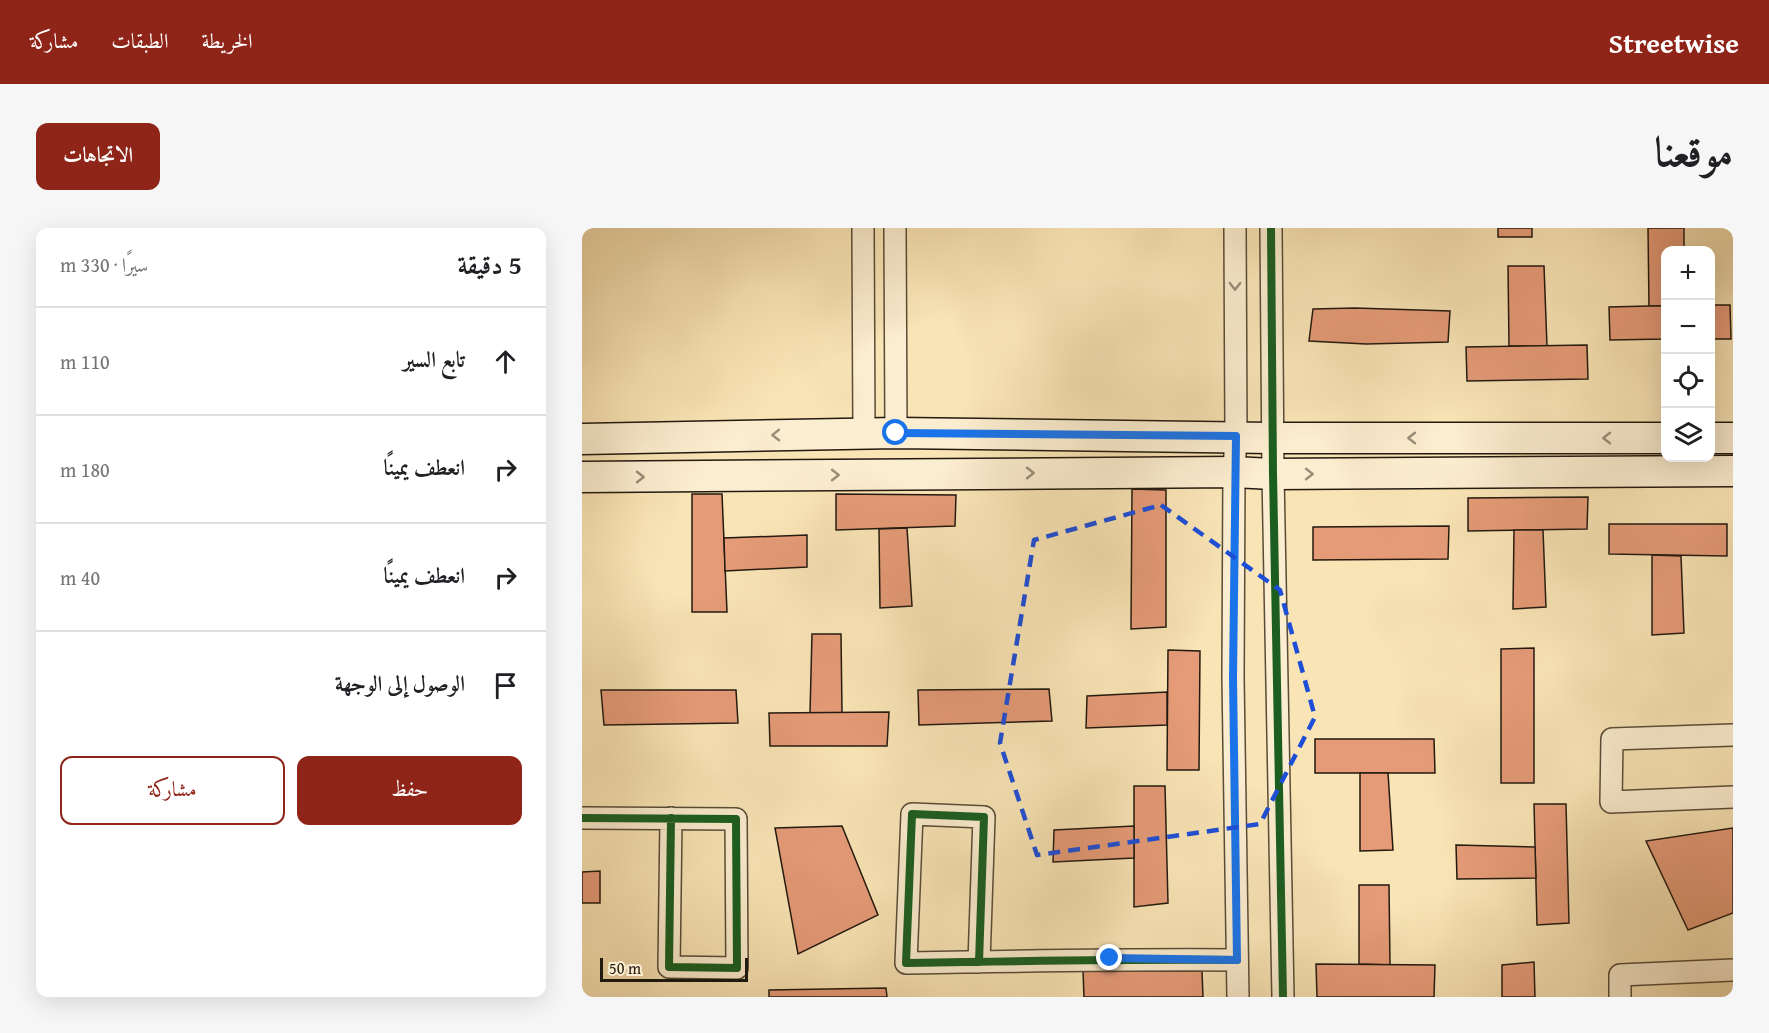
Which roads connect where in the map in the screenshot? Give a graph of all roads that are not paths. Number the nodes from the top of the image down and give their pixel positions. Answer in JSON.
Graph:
{"nodes":[{"id":1,"x":863,"y":228,"type":"edge"},
{"id":2,"x":895,"y":228,"type":"edge"},
{"id":3,"x":1235,"y":228,"type":"edge"},
{"id":4,"x":1271,"y":228,"type":"edge"},
{"id":5,"x":864,"y":433,"type":"junction"},
{"id":6,"x":896,"y":433,"type":"junction"},
{"id":7,"x":1236,"y":436,"type":"junction"},
{"id":8,"x":1274,"y":438,"type":"junction"},
{"id":9,"x":1661,"y":438,"type":"edge"},
{"id":10,"x":1715,"y":438,"type":"edge"},
{"id":11,"x":1733,"y":438,"type":"edge"},
{"id":12,"x":582,"y":439,"type":"edge"},
{"id":13,"x":1733,"y":471,"type":"edge"},
{"id":14,"x":1234,"y":472,"type":"junction"},
{"id":15,"x":1273,"y":474,"type":"junction"},
{"id":16,"x":582,"y":477,"type":"edge"},
{"id":17,"x":1733,"y":735,"type":"edge"},
{"id":18,"x":1733,"y":797,"type":"edge"},
{"id":19,"x":582,"y":818,"type":"edge"},
{"id":20,"x":671,"y":818,"type":"junction"},
{"id":21,"x":1237,"y":960,"type":"junction"},
{"id":22,"x":979,"y":962,"type":"junction"},
{"id":23,"x":1733,"y":970,"type":"edge"},
{"id":24,"x":1238,"y":997,"type":"edge"},
{"id":25,"x":1283,"y":997,"type":"edge"},
{"id":26,"x":1620,"y":997,"type":"edge"}],
"edges":[{"from":1,"to":5,"type":"street"},
{"from":2,"to":6,"type":"street"},
{"from":3,"to":7,"type":"street","one_way":true},
{"from":4,"to":8,"type":"street"},
{"from":5,"to":6,"type":"main road"},
{"from":5,"to":12,"type":"main road","one_way":true},
{"from":6,"to":7,"type":"main road"},
{"from":7,"to":8,"type":"main road"},
{"from":7,"to":14,"type":"street"},
{"from":9,"to":8,"type":"main road","one_way":true},
{"from":8,"to":15,"type":"street"},
{"from":10,"to":11,"type":"main road"},
{"from":15,"to":13,"type":"main road","one_way":true},
{"from":14,"to":15,"type":"main road"},
{"from":16,"to":14,"type":"main road","one_way":true},
{"from":14,"to":21,"type":"street"},
{"from":15,"to":25,"type":"street"},
{"from":17,"to":18,"type":"street"},
{"from":19,"to":20,"type":"street"},
{"from":20,"to":20,"type":"street"},
{"from":21,"to":22,"type":"street"},
{"from":21,"to":24,"type":"street"},
{"from":22,"to":22,"type":"street"},
{"from":23,"to":26,"type":"street"}]}
